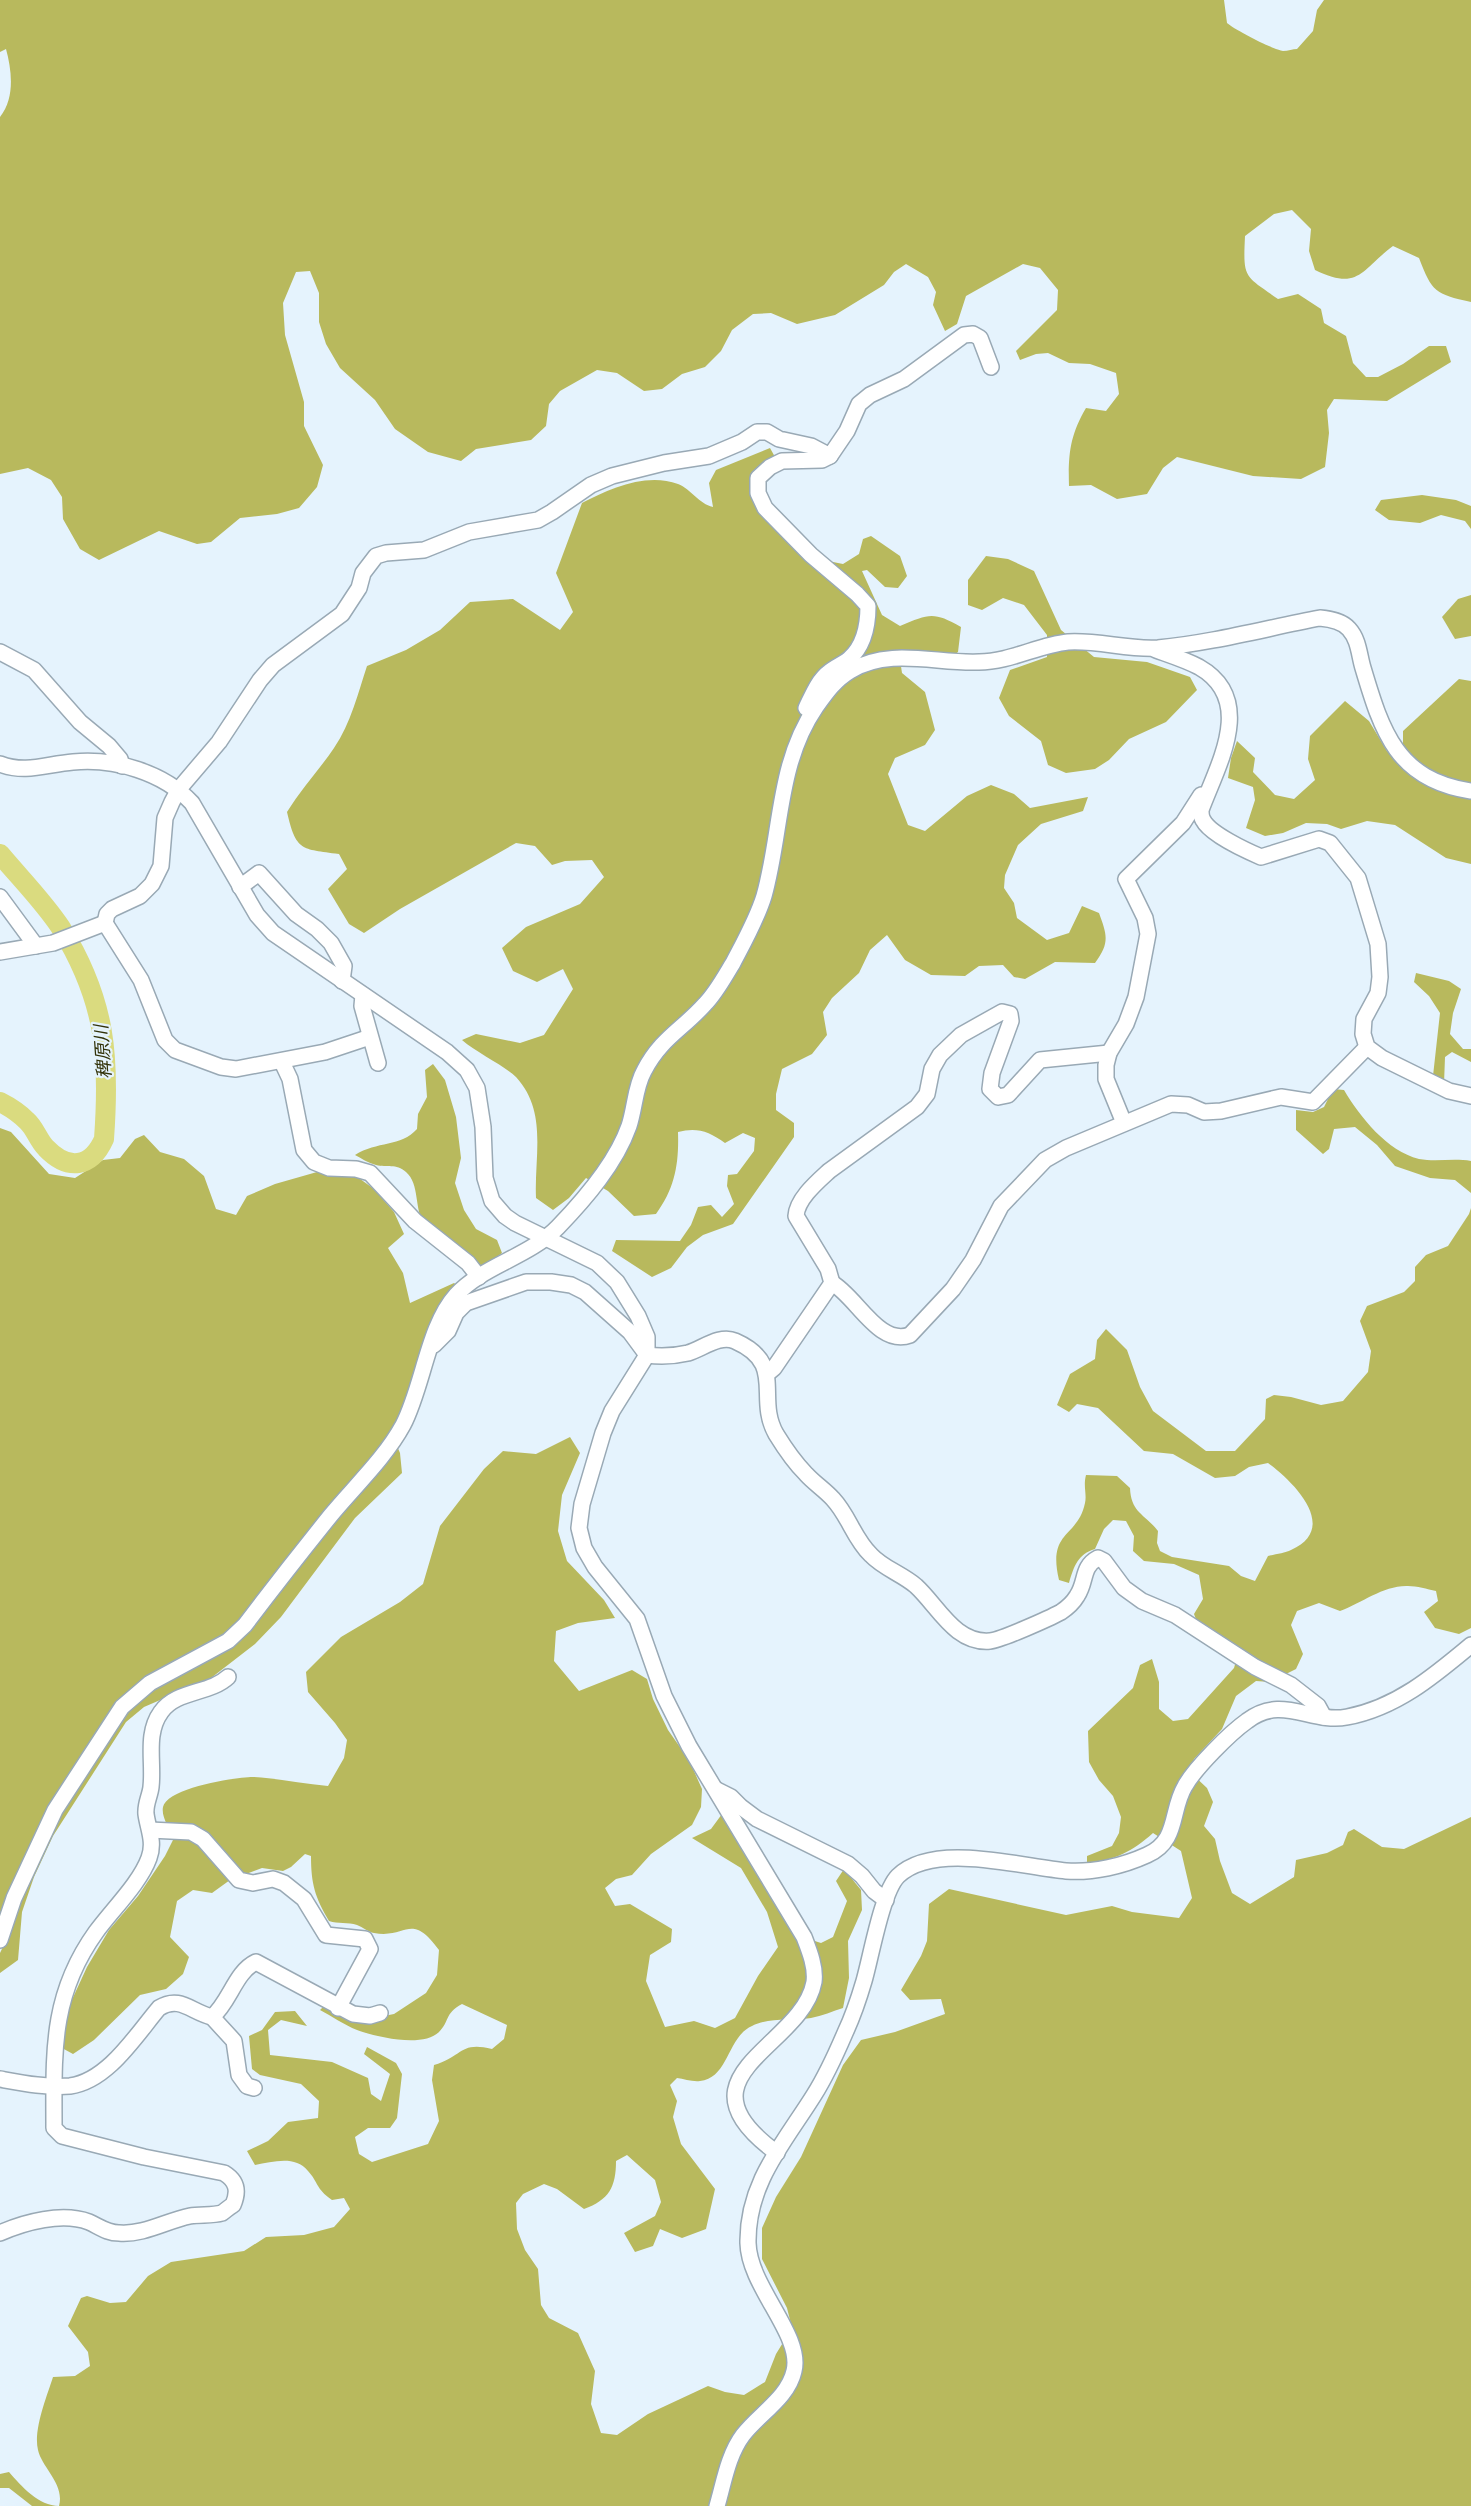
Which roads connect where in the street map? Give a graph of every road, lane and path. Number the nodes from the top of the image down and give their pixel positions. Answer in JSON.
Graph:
{"nodes":[{"id":1,"x":991,"y":367,"type":"dead end"},
{"id":2,"x":830,"y":456,"type":"junction"},
{"id":3,"x":1153,"y":648,"type":"junction"},
{"id":4,"x":0,"y":652,"type":"edge"},
{"id":5,"x":807,"y":720,"type":"junction"},
{"id":6,"x":0,"y":764,"type":"edge"},
{"id":7,"x":122,"y":766,"type":"junction"},
{"id":8,"x":173,"y":785,"type":"junction"},
{"id":9,"x":1208,"y":790,"type":"junction"},
{"id":10,"x":1471,"y":790,"type":"edge"},
{"id":11,"x":240,"y":887,"type":"junction"},
{"id":12,"x":0,"y":897,"type":"edge"},
{"id":13,"x":105,"y":923,"type":"junction"},
{"id":14,"x":36,"y":946,"type":"junction"},
{"id":15,"x":0,"y":952,"type":"edge"},
{"id":16,"x":342,"y":981,"type":"junction"},
{"id":17,"x":363,"y":995,"type":"junction"},
{"id":18,"x":370,"y":1037,"type":"junction"},
{"id":19,"x":1367,"y":1047,"type":"junction"},
{"id":20,"x":1108,"y":1053,"type":"junction"},
{"id":21,"x":282,"y":1062,"type":"junction"},
{"id":22,"x":378,"y":1063,"type":"dead end"},
{"id":23,"x":1471,"y":1096,"type":"edge"},
{"id":24,"x":1124,"y":1123,"type":"junction"},
{"id":25,"x":546,"y":1237,"type":"junction"},
{"id":26,"x":479,"y":1277,"type":"junction"},
{"id":27,"x":832,"y":1283,"type":"junction"},
{"id":28,"x":432,"y":1347,"type":"junction"},
{"id":29,"x":647,"y":1356,"type":"junction"},
{"id":30,"x":768,"y":1373,"type":"junction"},
{"id":31,"x":1471,"y":1645,"type":"edge"},
{"id":32,"x":228,"y":1677,"type":"dead end"},
{"id":33,"x":1324,"y":1717,"type":"junction"},
{"id":34,"x":716,"y":1789,"type":"junction"},
{"id":35,"x":150,"y":1830,"type":"junction"},
{"id":36,"x":886,"y":1900,"type":"junction"},
{"id":37,"x":0,"y":1940,"type":"edge"},
{"id":38,"x":339,"y":2008,"type":"junction"},
{"id":39,"x":380,"y":2013,"type":"dead end"},
{"id":40,"x":212,"y":2017,"type":"junction"},
{"id":41,"x":0,"y":2079,"type":"edge"},
{"id":42,"x":54,"y":2086,"type":"junction"},
{"id":43,"x":254,"y":2088,"type":"dead end"},
{"id":44,"x":777,"y":2153,"type":"junction"},
{"id":45,"x":0,"y":2233,"type":"edge"},
{"id":46,"x":717,"y":2506,"type":"edge"}],
"edges":[{"from":1,"to":2,"type":"street"},
{"from":2,"to":5,"type":"street"},
{"from":2,"to":8,"type":"street"},
{"from":3,"to":5,"type":"street"},
{"from":3,"to":9,"type":"street"},
{"from":3,"to":10,"type":"street"},
{"from":4,"to":7,"type":"street"},
{"from":5,"to":25,"type":"street"},
{"from":6,"to":7,"type":"street"},
{"from":7,"to":8,"type":"street"},
{"from":8,"to":11,"type":"street"},
{"from":8,"to":13,"type":"street"},
{"from":9,"to":19,"type":"street"},
{"from":9,"to":20,"type":"street"},
{"from":11,"to":16,"type":"street"},
{"from":11,"to":16,"type":"street"},
{"from":12,"to":14,"type":"street"},
{"from":13,"to":14,"type":"street"},
{"from":13,"to":21,"type":"street"},
{"from":14,"to":15,"type":"street"},
{"from":16,"to":17,"type":"street"},
{"from":17,"to":18,"type":"street"},
{"from":17,"to":25,"type":"street"},
{"from":18,"to":21,"type":"street"},
{"from":18,"to":22,"type":"street"},
{"from":19,"to":23,"type":"street"},
{"from":19,"to":24,"type":"street"},
{"from":20,"to":24,"type":"street"},
{"from":20,"to":27,"type":"street"},
{"from":21,"to":26,"type":"street"},
{"from":24,"to":27,"type":"street"},
{"from":25,"to":26,"type":"street"},
{"from":25,"to":29,"type":"street"},
{"from":26,"to":28,"type":"street"},
{"from":27,"to":30,"type":"street"},
{"from":28,"to":29,"type":"street"},
{"from":28,"to":37,"type":"street"},
{"from":29,"to":30,"type":"street"},
{"from":29,"to":34,"type":"street"},
{"from":30,"to":33,"type":"street"},
{"from":31,"to":33,"type":"street"},
{"from":32,"to":35,"type":"street"},
{"from":33,"to":36,"type":"street"},
{"from":34,"to":36,"type":"street"},
{"from":34,"to":44,"type":"street"},
{"from":35,"to":38,"type":"street"},
{"from":35,"to":42,"type":"street"},
{"from":36,"to":44,"type":"street"},
{"from":38,"to":39,"type":"street"},
{"from":38,"to":40,"type":"street"},
{"from":40,"to":42,"type":"street"},
{"from":40,"to":43,"type":"street"},
{"from":41,"to":42,"type":"street"},
{"from":42,"to":45,"type":"street"},
{"from":44,"to":46,"type":"street"}]}
